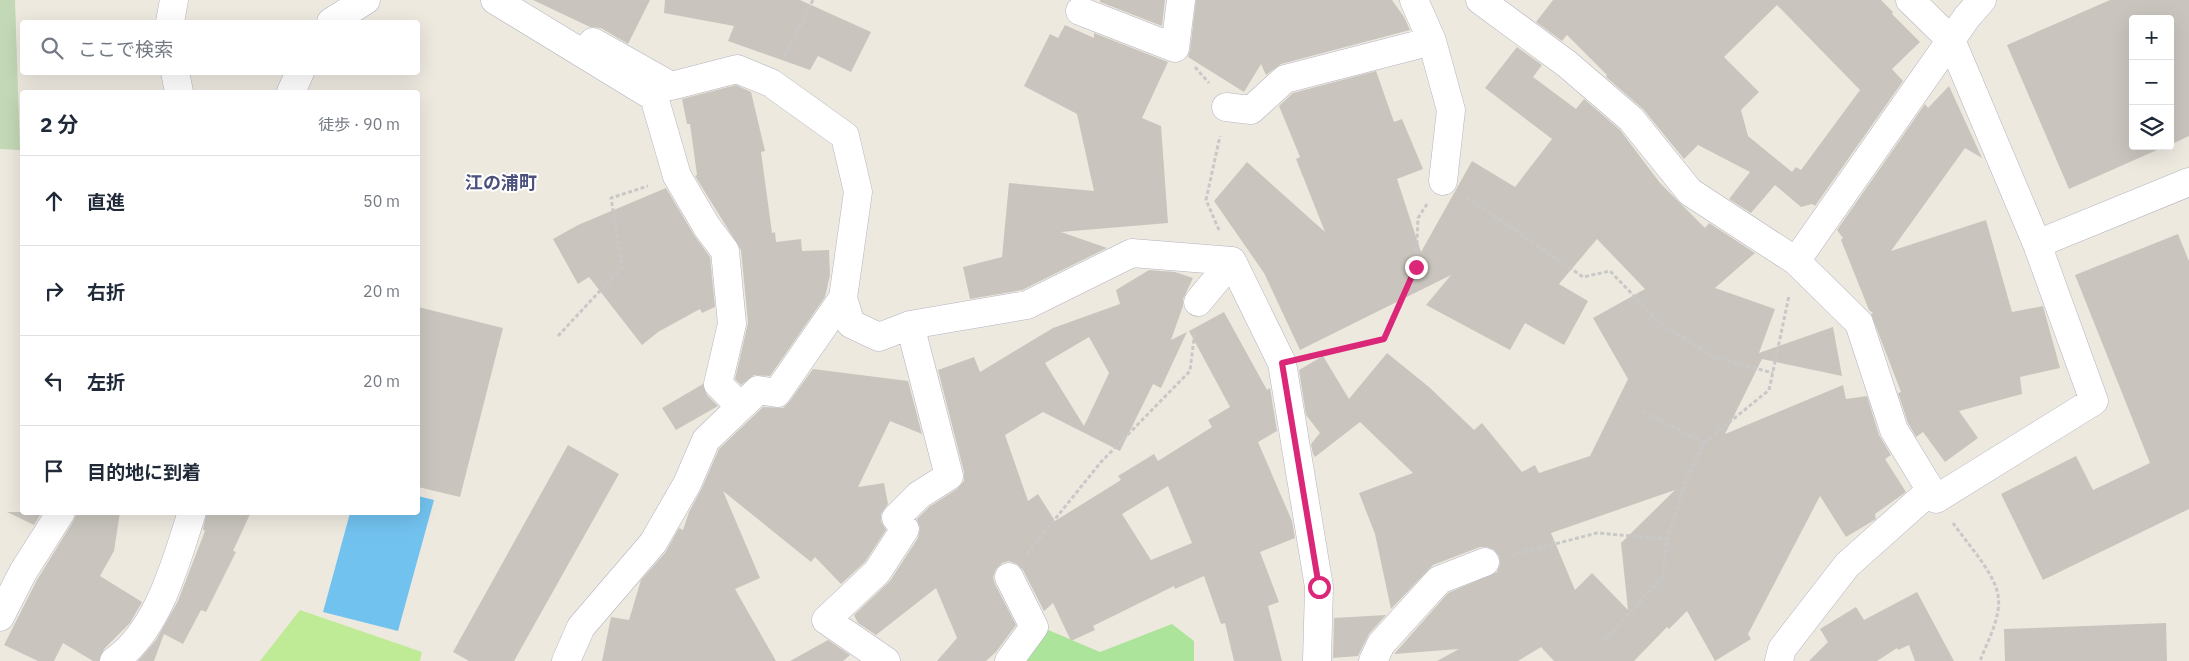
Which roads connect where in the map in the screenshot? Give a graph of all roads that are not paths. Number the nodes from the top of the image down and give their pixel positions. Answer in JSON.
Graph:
{"nodes":[{"id":1,"x":174,"y":0,"type":"edge"},
{"id":2,"x":366,"y":0,"type":"edge"},
{"id":3,"x":496,"y":0,"type":"edge"},
{"id":4,"x":1181,"y":0,"type":"edge"},
{"id":5,"x":1414,"y":0,"type":"edge"},
{"id":6,"x":1480,"y":0,"type":"edge"},
{"id":7,"x":1910,"y":0,"type":"edge"},
{"id":8,"x":1982,"y":0,"type":"edge"},
{"id":9,"x":1080,"y":11,"type":"dead end"},
{"id":10,"x":170,"y":20,"type":"edge"},
{"id":11,"x":334,"y":20,"type":"edge"},
{"id":12,"x":1952,"y":40,"type":"junction"},
{"id":13,"x":1432,"y":41,"type":"junction"},
{"id":14,"x":584,"y":54,"type":"junction"},
{"id":15,"x":176,"y":75,"type":"edge"},
{"id":16,"x":298,"y":75,"type":"edge"},
{"id":17,"x":179,"y":90,"type":"edge"},
{"id":18,"x":291,"y":90,"type":"edge"},
{"id":19,"x":1226,"y":107,"type":"road end"},
{"id":20,"x":1443,"y":181,"type":"road end"},
{"id":21,"x":2189,"y":182,"type":"edge"},
{"id":22,"x":2037,"y":244,"type":"junction"},
{"id":23,"x":1232,"y":261,"type":"junction"},
{"id":24,"x":1796,"y":261,"type":"junction"},
{"id":25,"x":843,"y":298,"type":"junction"},
{"id":26,"x":1198,"y":302,"type":"road end"},
{"id":27,"x":910,"y":325,"type":"junction"},
{"id":28,"x":740,"y":406,"type":"junction"},
{"id":29,"x":1933,"y":495,"type":"junction"},
{"id":30,"x":59,"y":515,"type":"edge"},
{"id":31,"x":191,"y":515,"type":"edge"},
{"id":32,"x":1485,"y":562,"type":"road end"},
{"id":33,"x":1009,"y":577,"type":"road end"},
{"id":34,"x":0,"y":617,"type":"edge"},
{"id":35,"x":114,"y":661,"type":"edge"},
{"id":36,"x":566,"y":661,"type":"edge"},
{"id":37,"x":886,"y":661,"type":"edge"},
{"id":38,"x":1009,"y":661,"type":"edge"},
{"id":39,"x":1316,"y":661,"type":"edge"},
{"id":40,"x":1373,"y":661,"type":"edge"},
{"id":41,"x":1778,"y":661,"type":"edge"}],
"edges":[{"from":1,"to":10,"type":"street"},
{"from":2,"to":11,"type":"street"},
{"from":3,"to":14,"type":"street"},
{"from":4,"to":9,"type":"street"},
{"from":5,"to":13,"type":"street"},
{"from":6,"to":24,"type":"street"},
{"from":7,"to":12,"type":"street"},
{"from":8,"to":12,"type":"street"},
{"from":12,"to":22,"type":"street"},
{"from":12,"to":24,"type":"street"},
{"from":13,"to":19,"type":"street"},
{"from":13,"to":20,"type":"street"},
{"from":14,"to":25,"type":"street"},
{"from":14,"to":28,"type":"street"},
{"from":15,"to":17,"type":"street"},
{"from":16,"to":18,"type":"street"},
{"from":21,"to":22,"type":"street"},
{"from":22,"to":29,"type":"street"},
{"from":23,"to":26,"type":"street"},
{"from":23,"to":27,"type":"street"},
{"from":23,"to":39,"type":"street"},
{"from":24,"to":29,"type":"street"},
{"from":25,"to":27,"type":"street"},
{"from":25,"to":28,"type":"street"},
{"from":27,"to":37,"type":"street"},
{"from":28,"to":36,"type":"street"},
{"from":29,"to":41,"type":"street"},
{"from":30,"to":34,"type":"street"},
{"from":31,"to":35,"type":"street"},
{"from":32,"to":40,"type":"street"},
{"from":33,"to":38,"type":"street"}]}
